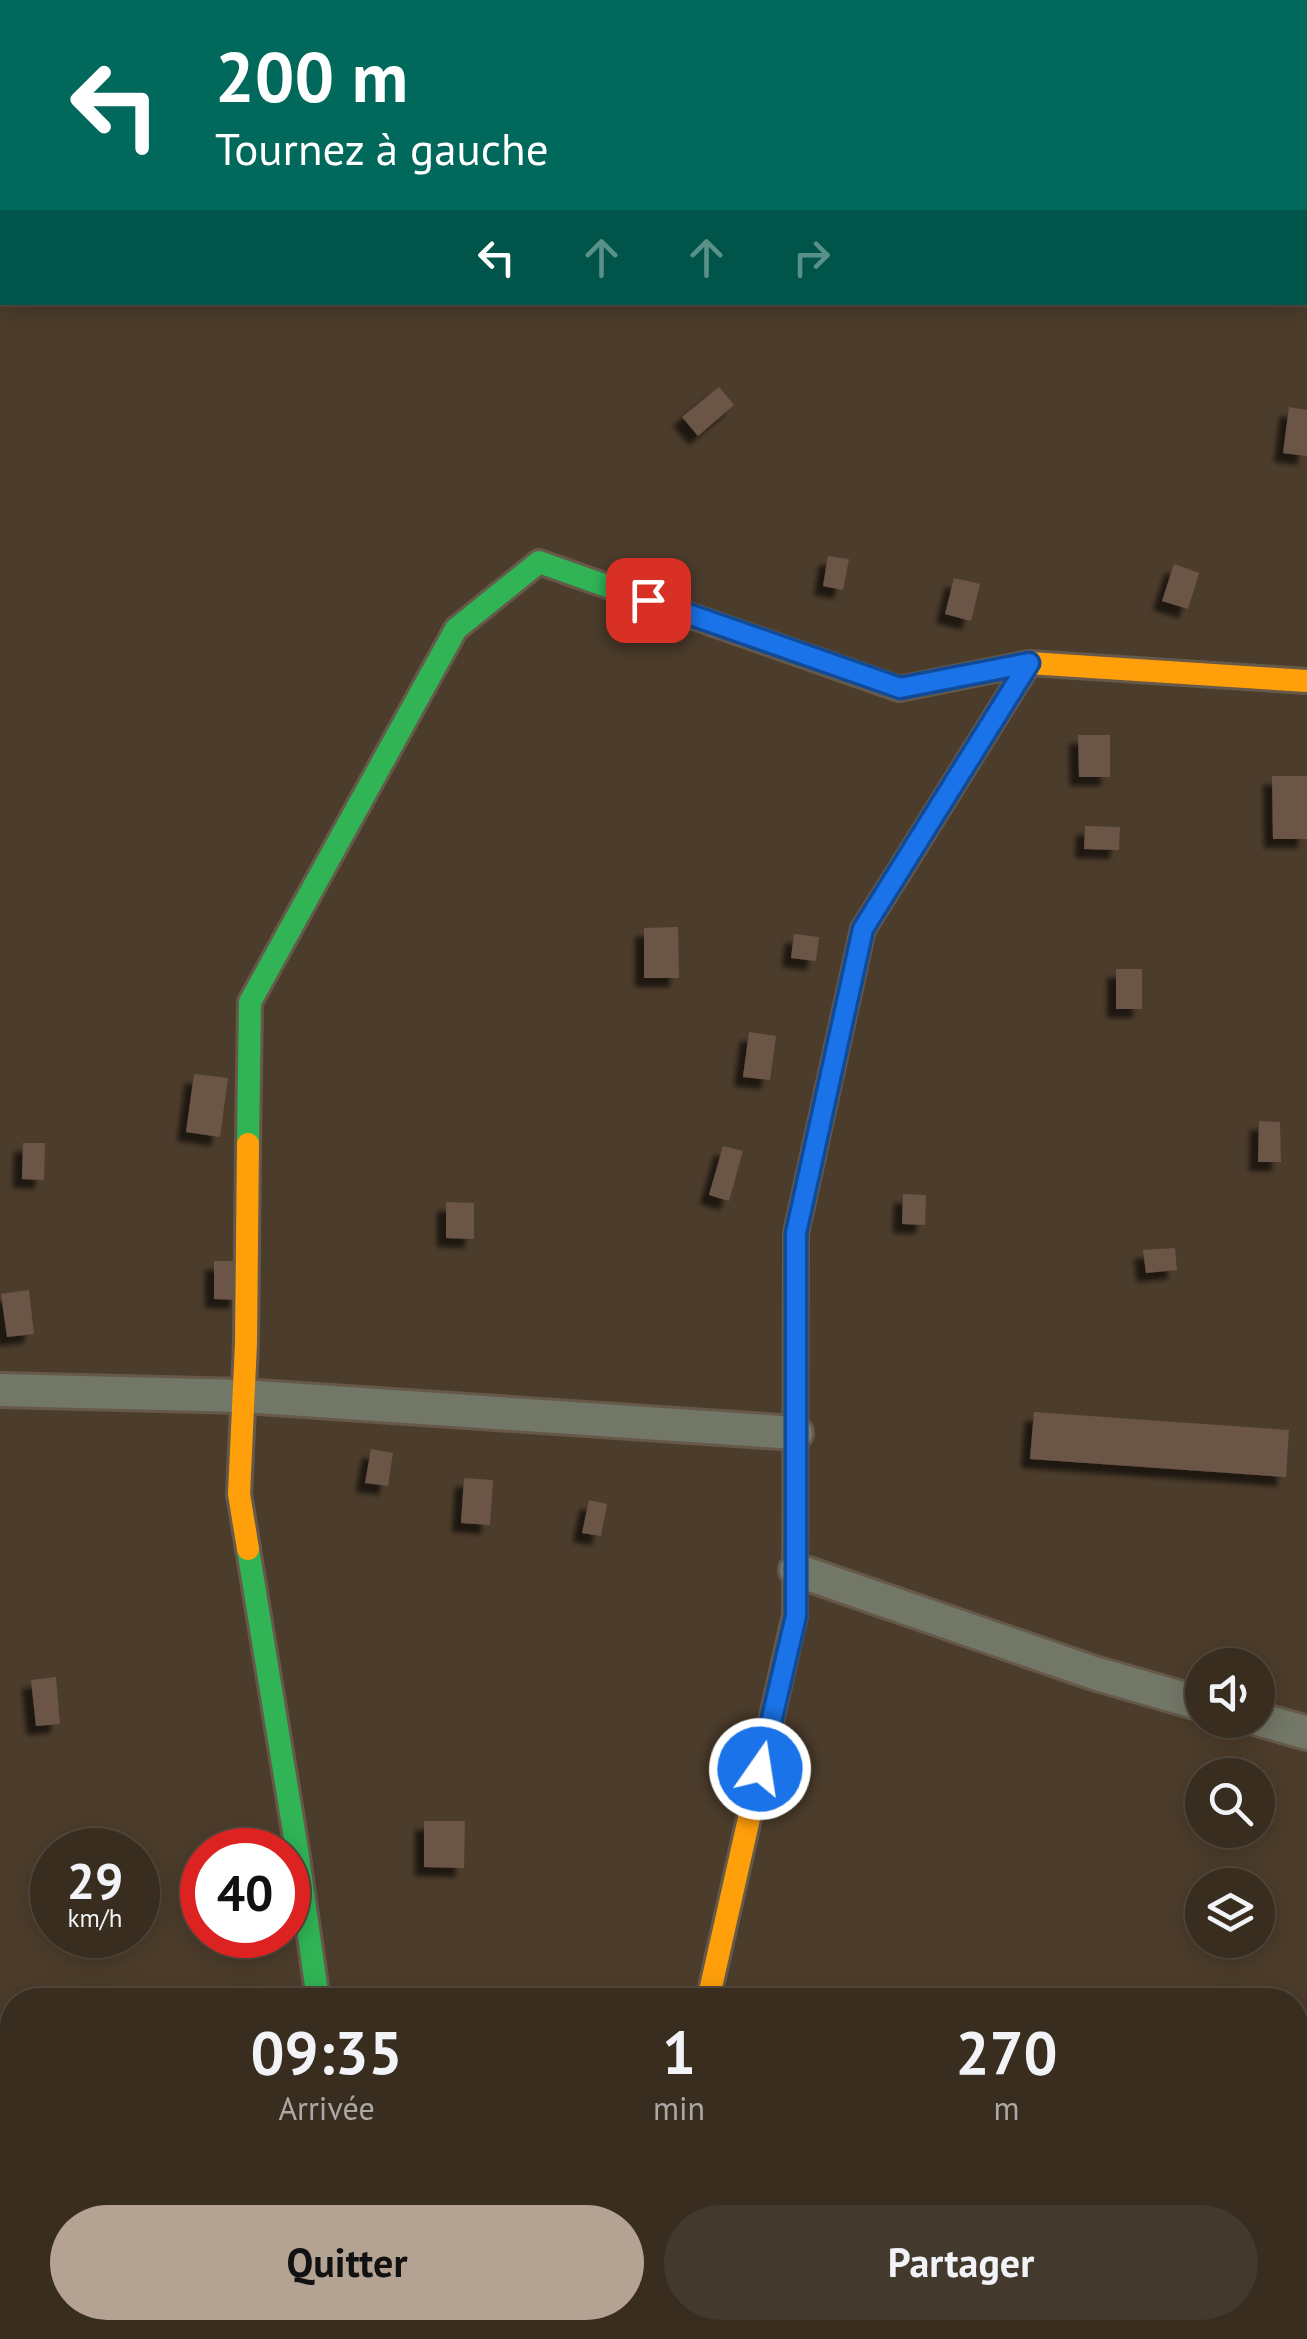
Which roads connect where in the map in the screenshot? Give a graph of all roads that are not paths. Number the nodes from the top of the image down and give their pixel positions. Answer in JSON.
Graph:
{"nodes":[{"id":1,"x":1029,"y":663,"type":"junction"},
{"id":2,"x":1307,"y":681,"type":"edge"},
{"id":3,"x":0,"y":1390,"type":"edge"},
{"id":4,"x":243,"y":1396,"type":"junction"},
{"id":5,"x":796,"y":1433,"type":"junction"},
{"id":6,"x":796,"y":1570,"type":"junction"},
{"id":7,"x":1185,"y":1699,"type":"edge"},
{"id":8,"x":1275,"y":1724,"type":"edge"},
{"id":9,"x":1307,"y":1733,"type":"edge"},
{"id":10,"x":316,"y":1988,"type":"edge"},
{"id":11,"x":711,"y":1988,"type":"edge"}],
"edges":[{"from":1,"to":2,"type":"street"},
{"from":1,"to":4,"type":"street"},
{"from":1,"to":5,"type":"street"},
{"from":3,"to":4,"type":"street"},
{"from":4,"to":5,"type":"street"},
{"from":4,"to":10,"type":"street"},
{"from":5,"to":6,"type":"street"},
{"from":6,"to":7,"type":"street"},
{"from":6,"to":11,"type":"street"},
{"from":8,"to":9,"type":"street"}]}
